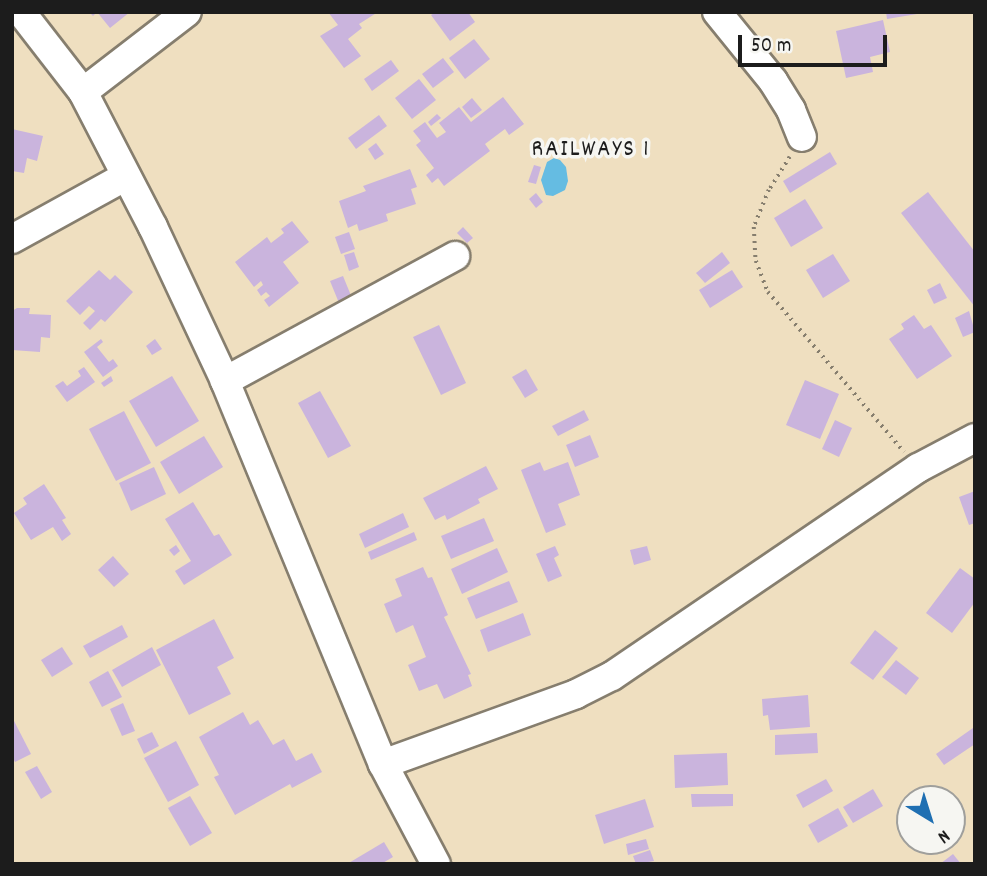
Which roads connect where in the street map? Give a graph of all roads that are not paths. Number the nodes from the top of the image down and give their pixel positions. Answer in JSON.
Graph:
{"nodes":[{"id":1,"x":21,"y":12,"type":"edge"},
{"id":2,"x":187,"y":12,"type":"edge"},
{"id":3,"x":717,"y":12,"type":"edge"},
{"id":4,"x":83,"y":92,"type":"junction"},
{"id":5,"x":802,"y":137,"type":"road end"},
{"id":6,"x":127,"y":176,"type":"junction"},
{"id":7,"x":12,"y":239,"type":"edge"},
{"id":8,"x":455,"y":256,"type":"dead end"},
{"id":9,"x":225,"y":382,"type":"junction"},
{"id":10,"x":975,"y":438,"type":"edge"},
{"id":11,"x":383,"y":764,"type":"junction"},
{"id":12,"x":436,"y":864,"type":"edge"}],
"edges":[{"from":1,"to":4,"type":"street"},
{"from":2,"to":4,"type":"street"},
{"from":3,"to":5,"type":"street"},
{"from":4,"to":6,"type":"street"},
{"from":6,"to":7,"type":"street"},
{"from":6,"to":9,"type":"street"},
{"from":8,"to":9,"type":"street"},
{"from":9,"to":11,"type":"street"},
{"from":10,"to":11,"type":"street"},
{"from":11,"to":12,"type":"street"}]}
